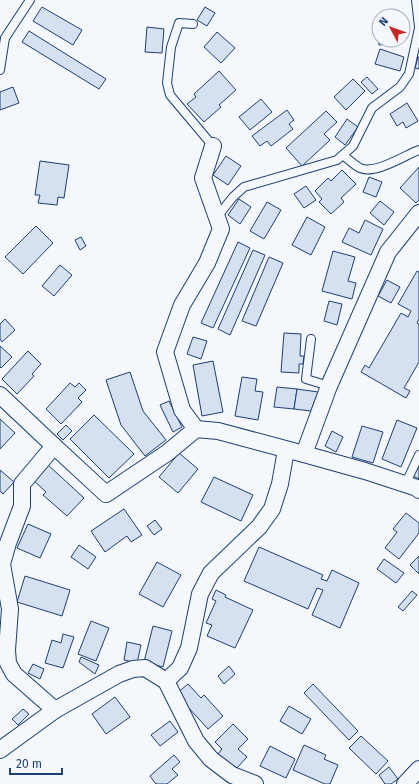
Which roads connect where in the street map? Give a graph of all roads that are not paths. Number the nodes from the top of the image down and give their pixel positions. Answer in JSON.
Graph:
{"nodes":[{"id":1,"x":30,"y":0,"type":"edge"},
{"id":2,"x":416,"y":0,"type":"edge"},
{"id":3,"x":193,"y":24,"type":"dead end"},
{"id":4,"x":419,"y":27,"type":"edge"},
{"id":5,"x":0,"y":70,"type":"edge"},
{"id":6,"x":213,"y":146,"type":"joint"},
{"id":7,"x":419,"y":150,"type":"edge"},
{"id":8,"x":343,"y":155,"type":"junction"},
{"id":9,"x":419,"y":213,"type":"edge"},
{"id":10,"x":217,"y":217,"type":"junction"},
{"id":11,"x":312,"y":339,"type":"dead end"},
{"id":12,"x":330,"y":386,"type":"junction"},
{"id":13,"x":0,"y":395,"type":"edge"},
{"id":14,"x":196,"y":429,"type":"junction"},
{"id":15,"x":54,"y":446,"type":"junction"},
{"id":16,"x":286,"y":450,"type":"junction"},
{"id":17,"x":304,"y":454,"type":"junction"},
{"id":18,"x":419,"y":455,"type":"edge"},
{"id":19,"x":412,"y":487,"type":"edge"},
{"id":20,"x":166,"y":681,"type":"junction"},
{"id":21,"x":55,"y":710,"type":"junction"},
{"id":22,"x":0,"y":750,"type":"edge"},
{"id":23,"x":419,"y":769,"type":"edge"},
{"id":24,"x":255,"y":784,"type":"edge"},
{"id":25,"x":405,"y":784,"type":"edge"}],
"edges":[{"from":1,"to":5,"type":"lane"},
{"from":2,"to":4,"type":"lane"},
{"from":3,"to":6,"type":"lane"},
{"from":4,"to":8,"type":"lane"},
{"from":6,"to":10,"type":"street"},
{"from":7,"to":8,"type":"lane"},
{"from":8,"to":10,"type":"lane"},
{"from":9,"to":12,"type":"street"},
{"from":10,"to":14,"type":"street"},
{"from":11,"to":12,"type":"lane"},
{"from":12,"to":17,"type":"street"},
{"from":13,"to":15,"type":"street"},
{"from":14,"to":15,"type":"street"},
{"from":14,"to":16,"type":"street"},
{"from":15,"to":21,"type":"street"},
{"from":16,"to":17,"type":"street"},
{"from":16,"to":20,"type":"street"},
{"from":17,"to":19,"type":"street"},
{"from":18,"to":19,"type":"lane"},
{"from":20,"to":21,"type":"street"},
{"from":20,"to":24,"type":"street"},
{"from":21,"to":22,"type":"street"},
{"from":23,"to":25,"type":"street"}]}
